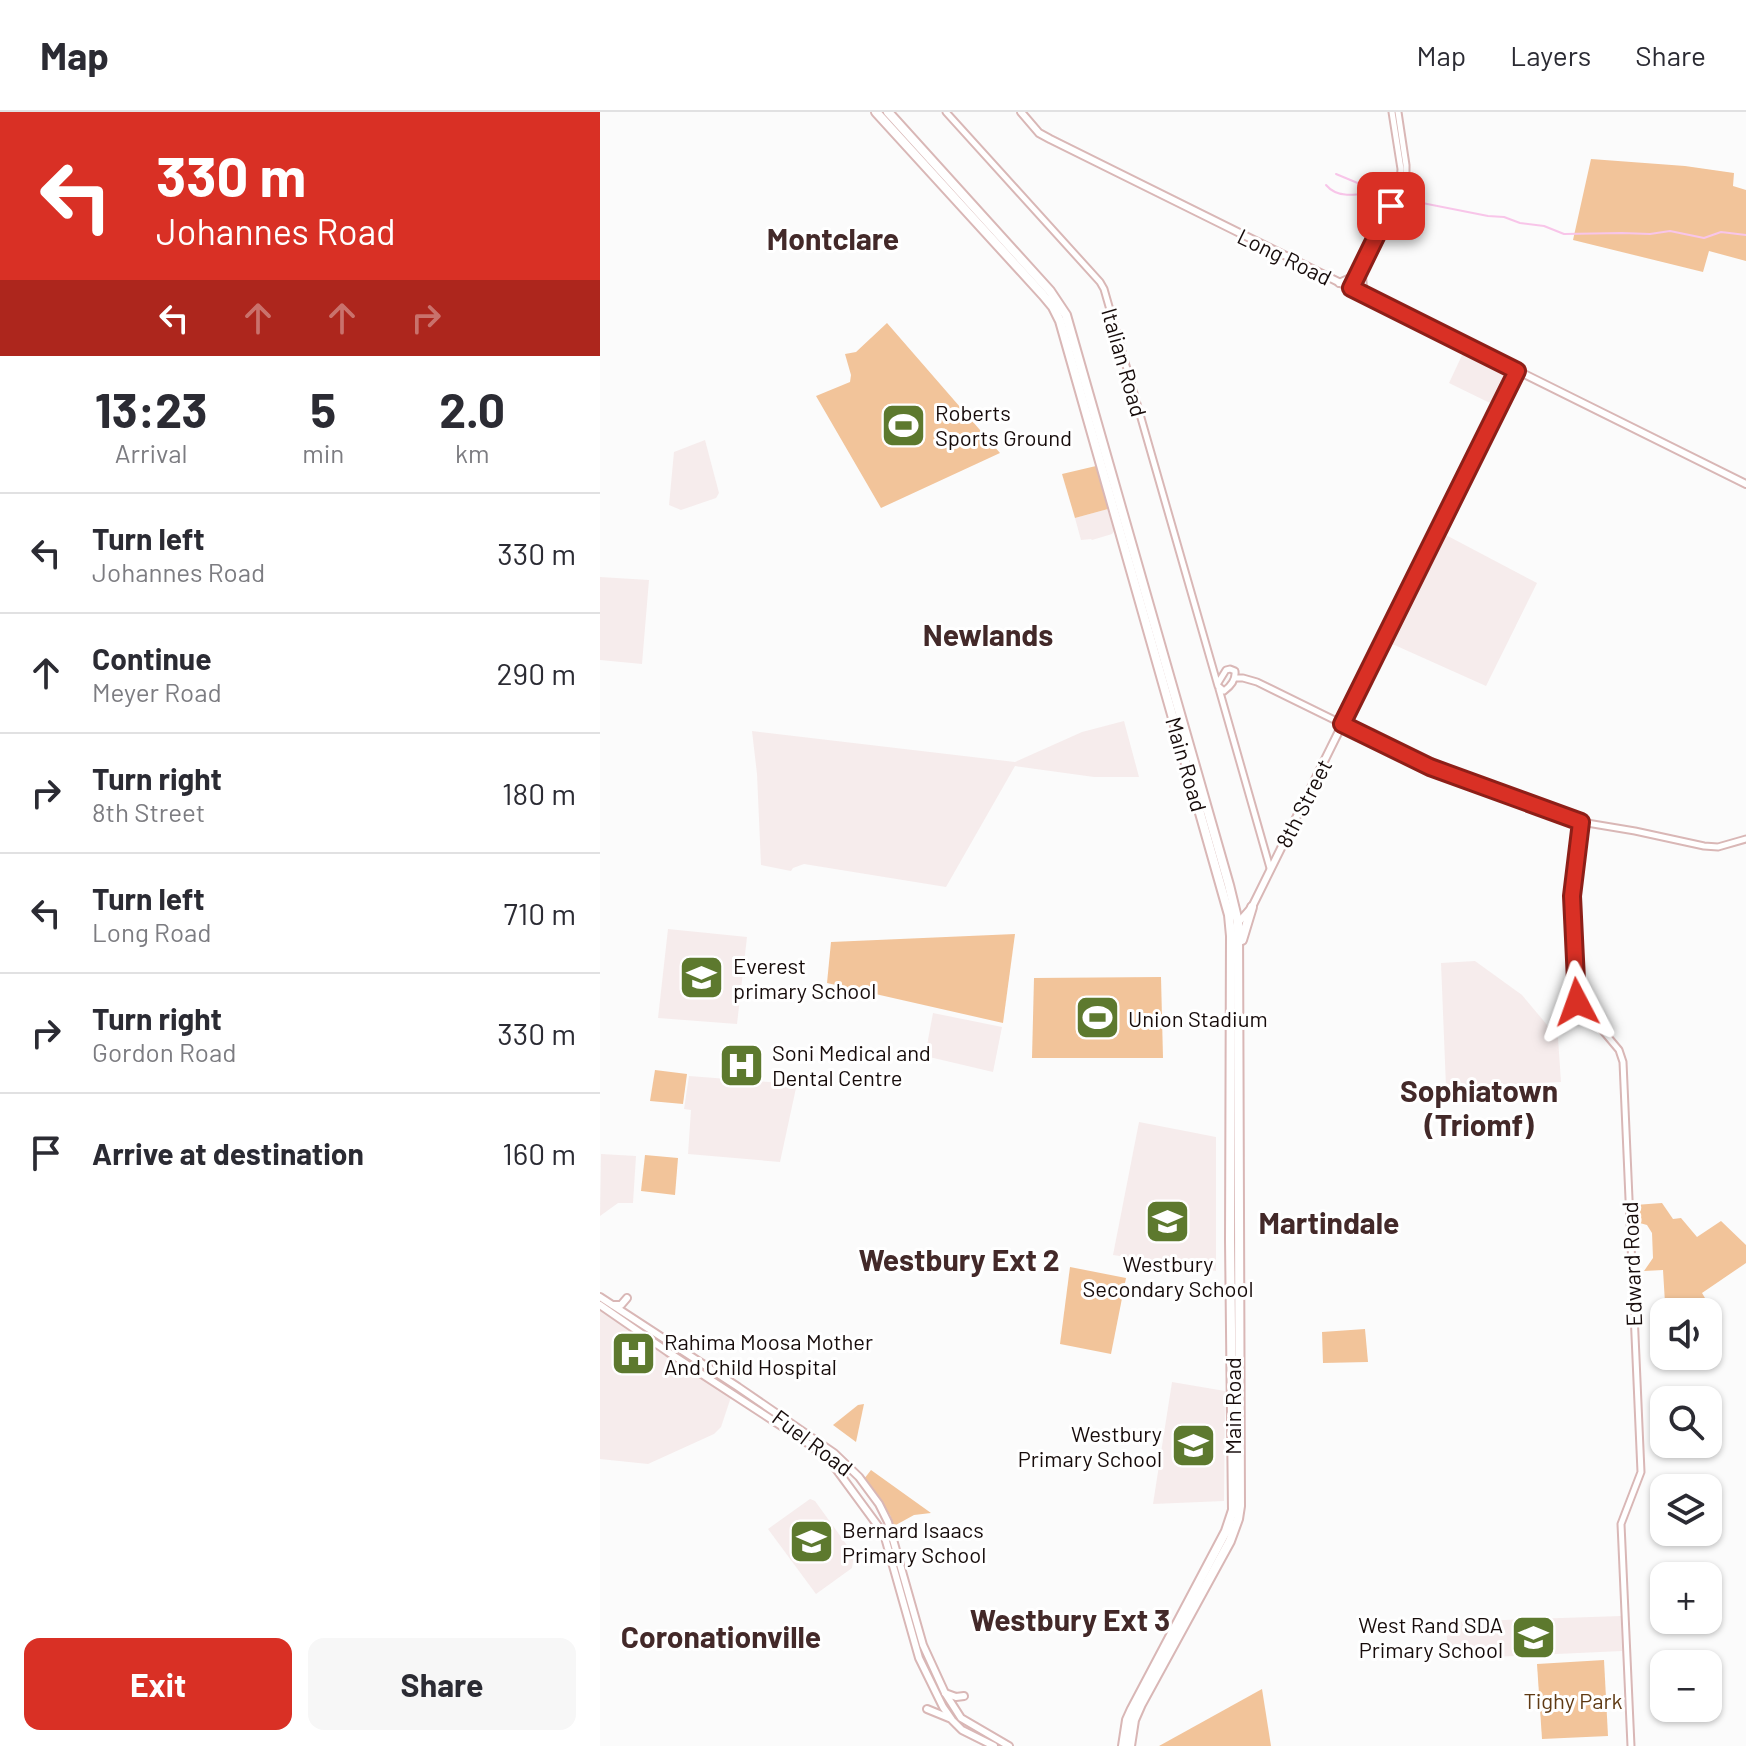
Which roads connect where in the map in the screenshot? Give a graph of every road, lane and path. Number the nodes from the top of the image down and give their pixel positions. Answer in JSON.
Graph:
{"nodes":[{"id":1,"x":876,"y":112,"type":"edge"},
{"id":2,"x":888,"y":112,"type":"edge"},
{"id":3,"x":946,"y":112,"type":"edge"},
{"id":4,"x":1021,"y":112,"type":"edge"},
{"id":5,"x":1395,"y":112,"type":"edge"},
{"id":6,"x":1360,"y":276,"type":"junction"},
{"id":7,"x":1339,"y":283,"type":"junction"},
{"id":8,"x":1353,"y":289,"type":"junction"},
{"id":9,"x":1370,"y":298,"type":"junction"},
{"id":10,"x":1517,"y":371,"type":"junction"},
{"id":11,"x":1746,"y":484,"type":"edge"},
{"id":12,"x":1212,"y":664,"type":"junction"},
{"id":13,"x":1226,"y":670,"type":"junction"},
{"id":14,"x":1235,"y":675,"type":"junction"},
{"id":15,"x":1219,"y":685,"type":"junction"},
{"id":16,"x":1229,"y":688,"type":"junction"},
{"id":17,"x":1225,"y":711,"type":"junction"},
{"id":18,"x":1342,"y":724,"type":"junction"},
{"id":19,"x":1581,"y":822,"type":"junction"},
{"id":20,"x":1746,"y":839,"type":"edge"},
{"id":21,"x":1270,"y":868,"type":"junction"},
{"id":22,"x":1236,"y":908,"type":"junction"},
{"id":23,"x":1250,"y":909,"type":"junction"},
{"id":24,"x":1234,"y":926,"type":"junction"},
{"id":25,"x":1238,"y":949,"type":"junction"},
{"id":26,"x":600,"y":1297,"type":"edge"},
{"id":27,"x":627,"y":1298,"type":"dead end"},
{"id":28,"x":600,"y":1305,"type":"edge"},
{"id":29,"x":613,"y":1305,"type":"junction"},
{"id":30,"x":1236,"y":1497,"type":"junction"},
{"id":31,"x":936,"y":1693,"type":"junction"},
{"id":32,"x":945,"y":1693,"type":"junction"},
{"id":33,"x":947,"y":1705,"type":"junction"},
{"id":34,"x":961,"y":1718,"type":"junction"},
{"id":35,"x":952,"y":1720,"type":"junction"},
{"id":36,"x":994,"y":1746,"type":"edge"},
{"id":37,"x":1009,"y":1746,"type":"edge"},
{"id":38,"x":1123,"y":1746,"type":"edge"},
{"id":39,"x":1130,"y":1746,"type":"edge"},
{"id":40,"x":1631,"y":1746,"type":"edge"}],
"edges":[{"from":1,"to":24,"type":"main road","name":"Main Road"},
{"from":2,"to":22,"type":"main road","name":"Main Road"},
{"from":3,"to":12,"type":"street","name":"Italian Road"},
{"from":4,"to":7,"type":"main road","name":"Long Road"},
{"from":5,"to":6,"type":"street"},
{"from":6,"to":7,"type":"main road"},
{"from":6,"to":8,"type":"street"},
{"from":6,"to":9,"type":"main road"},
{"from":7,"to":8,"type":"main road","name":"Long Road"},
{"from":8,"to":9,"type":"main road","name":"Long Road"},
{"from":9,"to":10,"type":"main road","name":"Long Road"},
{"from":10,"to":11,"type":"main road","name":"Long Road"},
{"from":10,"to":18,"type":"main road","name":"8th Street"},
{"from":12,"to":13,"type":"street"},
{"from":12,"to":15,"type":"street","name":"Italian Road"},
{"from":13,"to":14,"type":"street"},
{"from":13,"to":15,"type":"street"},
{"from":14,"to":16,"type":"street"},
{"from":14,"to":18,"type":"street"},
{"from":15,"to":16,"type":"street"},
{"from":15,"to":17,"type":"street","name":"Italian Road"},
{"from":16,"to":17,"type":"street","name":"Italian Road"},
{"from":17,"to":21,"type":"street","name":"Italian Road"},
{"from":18,"to":19,"type":"street"},
{"from":18,"to":21,"type":"main road","name":"8th Street"},
{"from":19,"to":20,"type":"street"},
{"from":19,"to":40,"type":"street","name":"Edward Road"},
{"from":21,"to":23,"type":"main road","name":"8th Street"},
{"from":22,"to":23,"type":"main road"},
{"from":22,"to":24,"type":"main road","name":"Main Road"},
{"from":23,"to":24,"type":"main road","name":"8th Street"},
{"from":23,"to":25,"type":"main road"},
{"from":24,"to":25,"type":"main road","name":"Main Road"},
{"from":24,"to":30,"type":"main road","name":"Main Road"},
{"from":25,"to":30,"type":"main road","name":"Main Road"},
{"from":26,"to":29,"type":"main road","name":"Fuel Road"},
{"from":27,"to":29,"type":"main road"},
{"from":28,"to":31,"type":"main road","name":"Fuel Road"},
{"from":29,"to":32,"type":"main road","name":"Fuel Road"},
{"from":30,"to":38,"type":"main road"},
{"from":30,"to":39,"type":"main road"},
{"from":31,"to":33,"type":"main road","name":"Fuel Road"},
{"from":31,"to":35,"type":"main road"},
{"from":32,"to":33,"type":"main road","name":"Fuel Road"},
{"from":32,"to":34,"type":"main road"},
{"from":33,"to":34,"type":"main road"},
{"from":33,"to":35,"type":"main road"},
{"from":34,"to":37,"type":"main road"},
{"from":35,"to":36,"type":"main road"}]}
